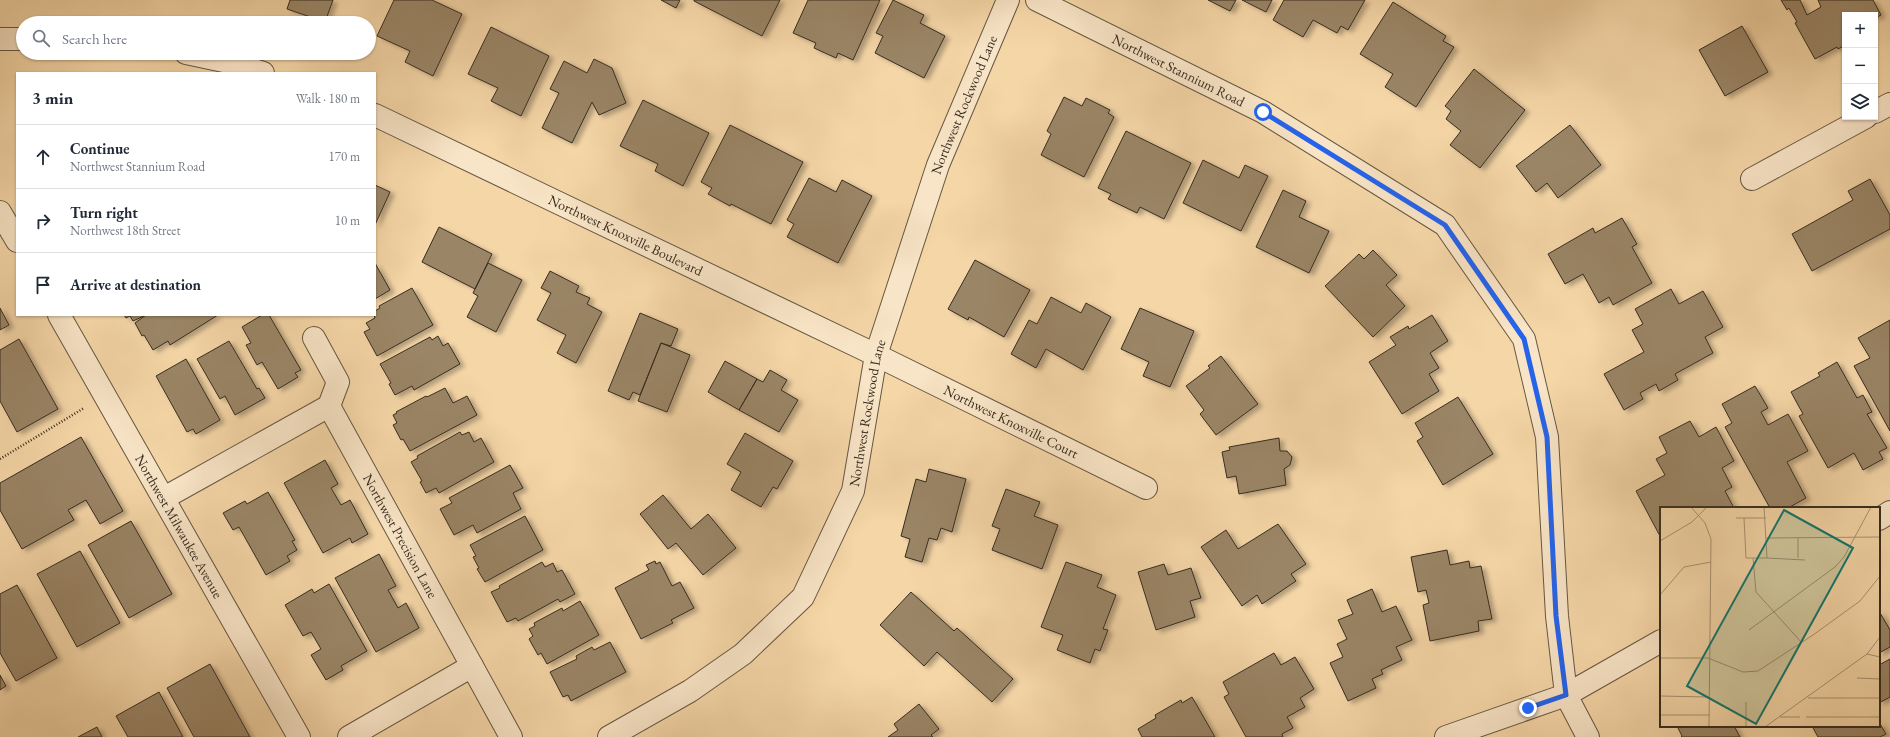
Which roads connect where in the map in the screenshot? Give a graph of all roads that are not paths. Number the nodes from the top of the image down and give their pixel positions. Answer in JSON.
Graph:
{"nodes":[{"id":1,"x":1008,"y":0,"type":"edge"},
{"id":2,"x":1037,"y":0,"type":"edge"},
{"id":3,"x":0,"y":39,"type":"edge"},
{"id":4,"x":16,"y":39,"type":"edge"},
{"id":5,"x":219,"y":60,"type":"edge"},
{"id":6,"x":260,"y":72,"type":"edge"},
{"id":7,"x":1890,"y":104,"type":"edge"},
{"id":8,"x":1878,"y":110,"type":"edge"},
{"id":9,"x":376,"y":115,"type":"edge"},
{"id":10,"x":1860,"y":120,"type":"edge"},
{"id":11,"x":1752,"y":179,"type":"dead end"},
{"id":12,"x":0,"y":212,"type":"edge"},
{"id":13,"x":16,"y":240,"type":"edge"},
{"id":14,"x":60,"y":316,"type":"edge"},
{"id":15,"x":314,"y":338,"type":"dead end"},
{"id":16,"x":876,"y":355,"type":"junction"},
{"id":17,"x":329,"y":406,"type":"junction"},
{"id":18,"x":1146,"y":488,"type":"dead end"},
{"id":19,"x":164,"y":498,"type":"junction"},
{"id":20,"x":1660,"y":642,"type":"edge"},
{"id":21,"x":472,"y":666,"type":"junction"},
{"id":22,"x":1566,"y":695,"type":"junction"},
{"id":23,"x":299,"y":737,"type":"edge"},
{"id":24,"x":349,"y":737,"type":"edge"},
{"id":25,"x":511,"y":737,"type":"edge"},
{"id":26,"x":609,"y":737,"type":"edge"},
{"id":27,"x":1446,"y":737,"type":"edge"},
{"id":28,"x":1588,"y":737,"type":"edge"}],
"edges":[{"from":1,"to":16,"type":"street","name":"Northwest Rockwood Lane"},
{"from":2,"to":22,"type":"street","name":"Northwest Stannium Road"},
{"from":3,"to":4,"type":"street"},
{"from":5,"to":6,"type":"street"},
{"from":7,"to":8,"type":"street"},
{"from":9,"to":16,"type":"street","name":"Northwest Knoxville Boulevard"},
{"from":10,"to":11,"type":"street"},
{"from":12,"to":13,"type":"street"},
{"from":14,"to":19,"type":"street","name":"Northwest Milwaukee Avenue"},
{"from":15,"to":17,"type":"street"},
{"from":16,"to":18,"type":"street","name":"Northwest Knoxville Court"},
{"from":16,"to":26,"type":"street","name":"Northwest Rockwood Lane"},
{"from":17,"to":19,"type":"street"},
{"from":17,"to":21,"type":"street","name":"Northwest Precision Lane"},
{"from":19,"to":23,"type":"street","name":"Northwest Milwaukee Avenue"},
{"from":20,"to":22,"type":"street"},
{"from":21,"to":24,"type":"street"},
{"from":21,"to":25,"type":"street"},
{"from":22,"to":27,"type":"street"},
{"from":22,"to":28,"type":"street","name":"Northwest Stannium Road"}]}
